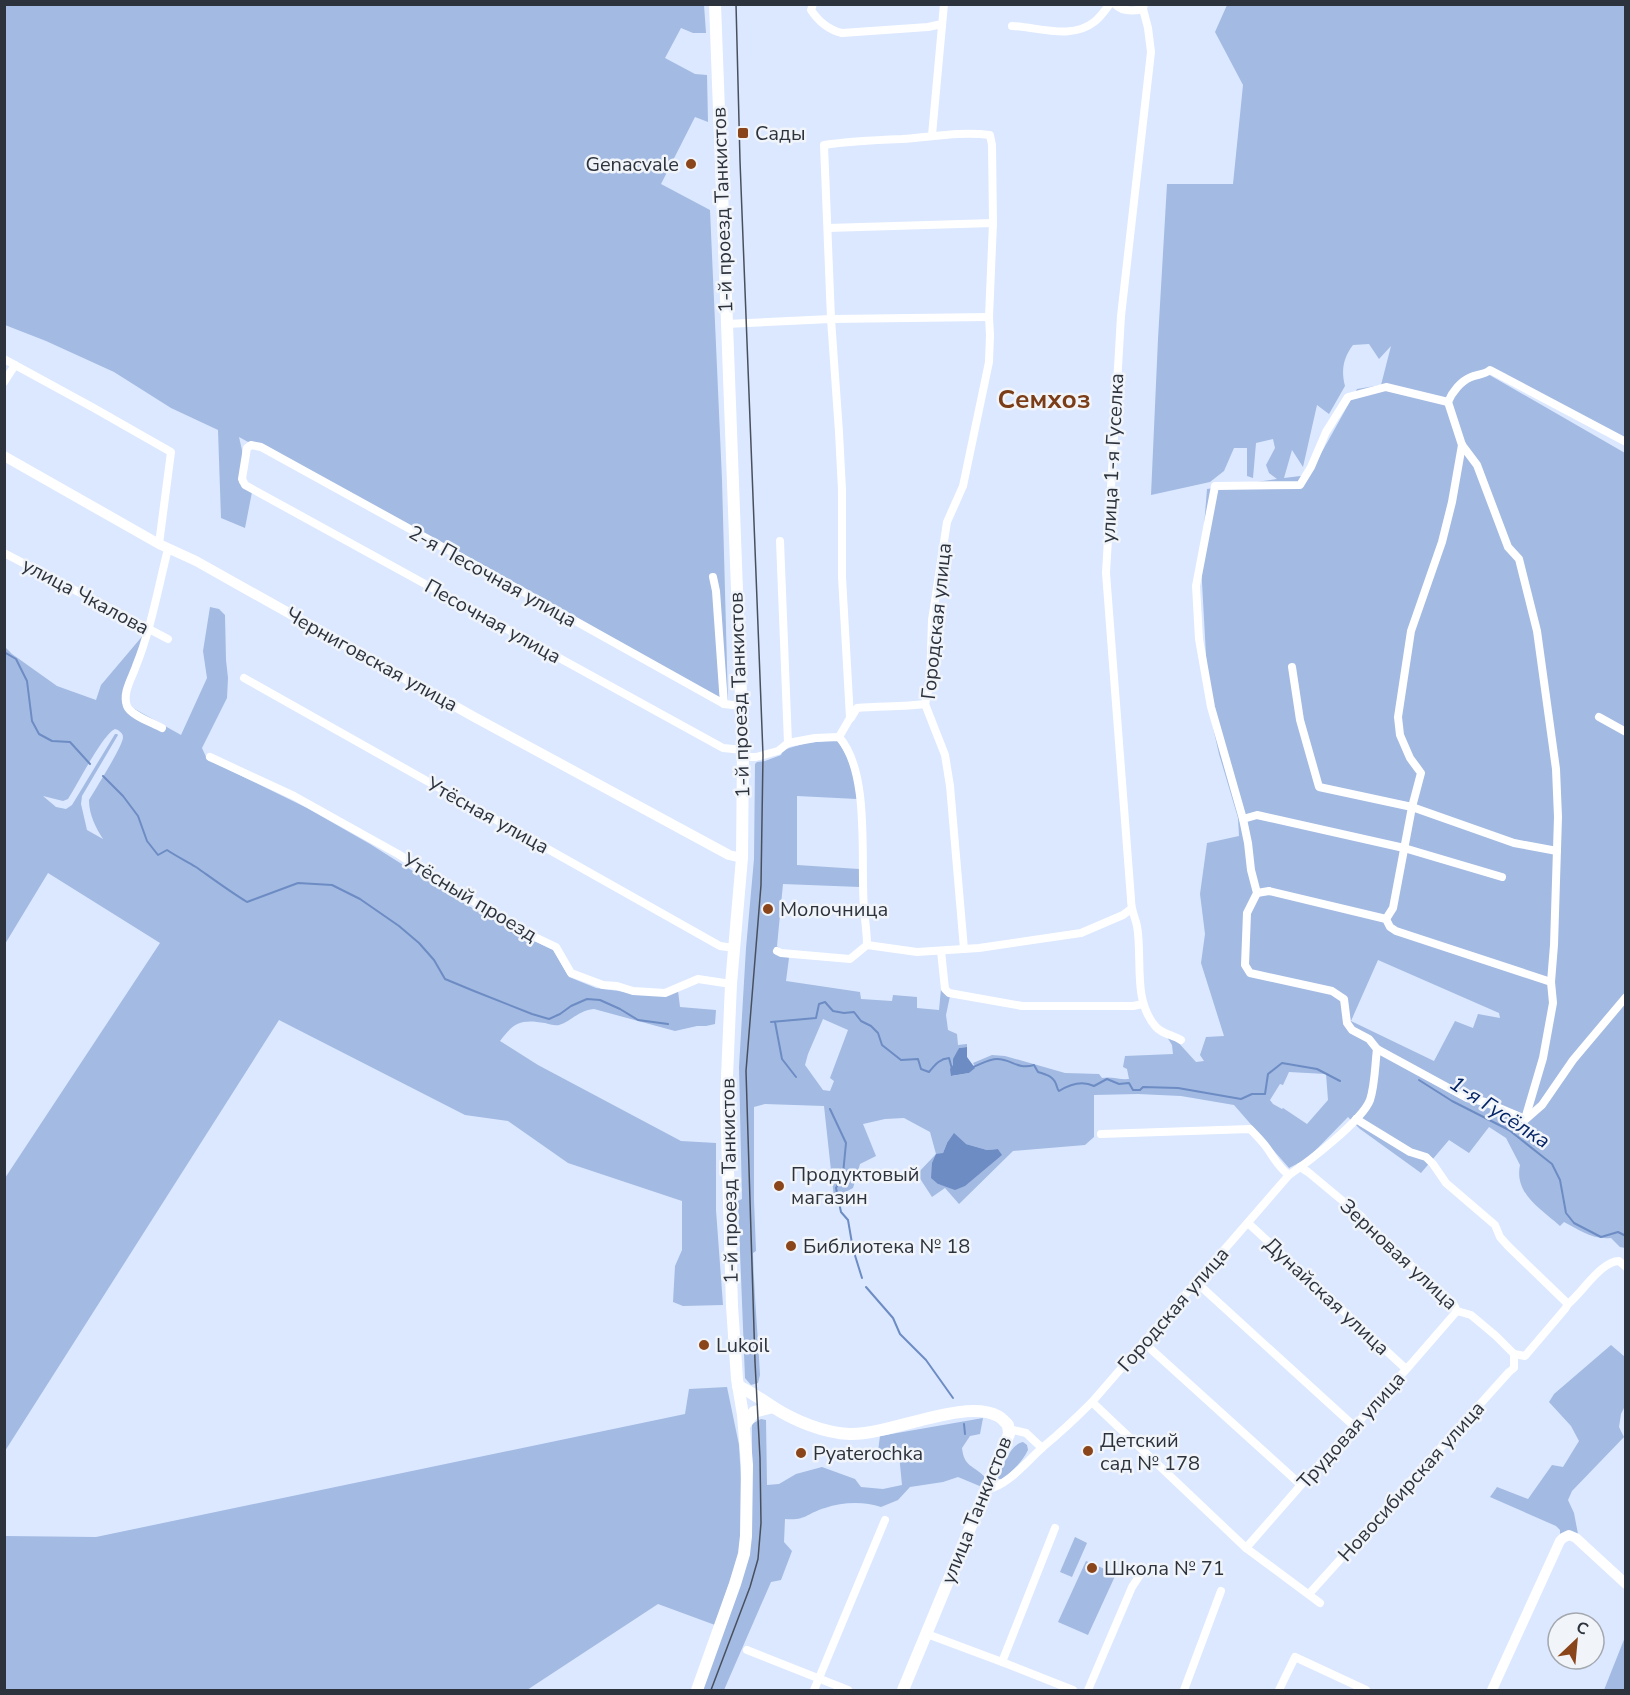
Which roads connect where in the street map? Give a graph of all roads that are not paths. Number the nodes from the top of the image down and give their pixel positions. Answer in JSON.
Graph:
{"nodes":[{"id":1,"x":715,"y":4,"type":"edge"},
{"id":2,"x":813,"y":4,"type":"edge"},
{"id":3,"x":944,"y":4,"type":"edge"},
{"id":4,"x":1110,"y":4,"type":"edge"},
{"id":5,"x":1115,"y":4,"type":"edge"},
{"id":6,"x":1143,"y":7,"type":"edge"},
{"id":7,"x":942,"y":24,"type":"junction"},
{"id":8,"x":1012,"y":26,"type":"dead end"},
{"id":9,"x":932,"y":135,"type":"junction"},
{"id":10,"x":993,"y":222,"type":"junction"},
{"id":11,"x":828,"y":228,"type":"junction"},
{"id":12,"x":989,"y":317,"type":"junction"},
{"id":13,"x":831,"y":319,"type":"junction"},
{"id":14,"x":726,"y":324,"type":"junction"},
{"id":15,"x":4,"y":359,"type":"edge"},
{"id":16,"x":15,"y":365,"type":"junction"},
{"id":17,"x":4,"y":382,"type":"edge"},
{"id":18,"x":1448,"y":402,"type":"junction"},
{"id":19,"x":1626,"y":442,"type":"edge"},
{"id":20,"x":1462,"y":445,"type":"junction"},
{"id":21,"x":247,"y":448,"type":"joint"},
{"id":22,"x":4,"y":456,"type":"edge"},
{"id":23,"x":780,"y":541,"type":"dead end"},
{"id":24,"x":164,"y":547,"type":"junction"},
{"id":25,"x":4,"y":553,"type":"edge"},
{"id":26,"x":713,"y":577,"type":"dead end"},
{"id":27,"x":148,"y":629,"type":"junction"},
{"id":28,"x":168,"y":639,"type":"dead end"},
{"id":29,"x":1292,"y":667,"type":"dead end"},
{"id":30,"x":244,"y":678,"type":"dead end"},
{"id":31,"x":724,"y":704,"type":"junction"},
{"id":32,"x":925,"y":704,"type":"junction"},
{"id":33,"x":741,"y":706,"type":"junction"},
{"id":34,"x":1599,"y":717,"type":"dead end"},
{"id":35,"x":850,"y":718,"type":"junction"},
{"id":36,"x":162,"y":728,"type":"dead end"},
{"id":37,"x":1626,"y":732,"type":"edge"},
{"id":38,"x":839,"y":737,"type":"junction"},
{"id":39,"x":788,"y":743,"type":"junction"},
{"id":40,"x":743,"y":754,"type":"junction"},
{"id":41,"x":210,"y":757,"type":"dead end"},
{"id":42,"x":1412,"y":807,"type":"junction"},
{"id":43,"x":1243,"y":819,"type":"junction"},
{"id":44,"x":1404,"y":848,"type":"junction"},
{"id":45,"x":1557,"y":852,"type":"junction"},
{"id":46,"x":742,"y":858,"type":"junction"},
{"id":47,"x":1502,"y":877,"type":"dead end"},
{"id":48,"x":1257,"y":893,"type":"junction"},
{"id":49,"x":1131,"y":909,"type":"junction"},
{"id":50,"x":1386,"y":919,"type":"junction"},
{"id":51,"x":867,"y":945,"type":"junction"},
{"id":52,"x":734,"y":948,"type":"junction"},
{"id":53,"x":964,"y":949,"type":"junction"},
{"id":54,"x":777,"y":951,"type":"dead end"},
{"id":55,"x":940,"y":951,"type":"junction"},
{"id":56,"x":1551,"y":982,"type":"junction"},
{"id":57,"x":731,"y":984,"type":"junction"},
{"id":58,"x":1626,"y":997,"type":"edge"},
{"id":59,"x":1143,"y":1004,"type":"junction"},
{"id":60,"x":1181,"y":1040,"type":"dead end"},
{"id":61,"x":1377,"y":1049,"type":"junction"},
{"id":62,"x":1356,"y":1119,"type":"junction"},
{"id":63,"x":1525,"y":1119,"type":"junction"},
{"id":64,"x":1101,"y":1134,"type":"dead end"},
{"id":65,"x":1300,"y":1167,"type":"junction"},
{"id":66,"x":1288,"y":1175,"type":"junction"},
{"id":67,"x":1248,"y":1222,"type":"junction"},
{"id":68,"x":1626,"y":1267,"type":"edge"},
{"id":69,"x":1196,"y":1282,"type":"junction"},
{"id":70,"x":1568,"y":1304,"type":"junction"},
{"id":71,"x":1457,"y":1311,"type":"junction"},
{"id":72,"x":1143,"y":1342,"type":"junction"},
{"id":73,"x":1514,"y":1354,"type":"junction"},
{"id":74,"x":1406,"y":1369,"type":"junction"},
{"id":75,"x":738,"y":1386,"type":"junction"},
{"id":76,"x":1092,"y":1402,"type":"junction"},
{"id":77,"x":773,"y":1407,"type":"junction"},
{"id":78,"x":744,"y":1426,"type":"junction"},
{"id":79,"x":1354,"y":1426,"type":"junction"},
{"id":80,"x":1009,"y":1429,"type":"junction"},
{"id":81,"x":1042,"y":1448,"type":"junction"},
{"id":82,"x":1301,"y":1485,"type":"junction"},
{"id":83,"x":986,"y":1490,"type":"junction"},
{"id":84,"x":885,"y":1520,"type":"dead end"},
{"id":85,"x":1055,"y":1528,"type":"dead end"},
{"id":86,"x":1246,"y":1548,"type":"junction"},
{"id":87,"x":1140,"y":1575,"type":"dead end"},
{"id":88,"x":1626,"y":1584,"type":"edge"},
{"id":89,"x":1221,"y":1592,"type":"dead end"},
{"id":90,"x":1309,"y":1594,"type":"junction"},
{"id":91,"x":1320,"y":1603,"type":"dead end"},
{"id":92,"x":927,"y":1634,"type":"junction"},
{"id":93,"x":747,"y":1650,"type":"dead end"},
{"id":94,"x":1002,"y":1662,"type":"junction"},
{"id":95,"x":819,"y":1678,"type":"junction"},
{"id":96,"x":697,"y":1690,"type":"edge"},
{"id":97,"x":814,"y":1690,"type":"edge"},
{"id":98,"x":848,"y":1690,"type":"edge"},
{"id":99,"x":903,"y":1690,"type":"edge"},
{"id":100,"x":1073,"y":1690,"type":"edge"},
{"id":101,"x":1088,"y":1690,"type":"edge"},
{"id":102,"x":1184,"y":1690,"type":"edge"},
{"id":103,"x":1279,"y":1690,"type":"edge"},
{"id":104,"x":1366,"y":1690,"type":"edge"},
{"id":105,"x":1492,"y":1690,"type":"edge"}],
"edges":[{"from":1,"to":14,"type":"main road","name":"1-й проезд Танкистов"},
{"from":2,"to":7,"type":"street"},
{"from":3,"to":7,"type":"street"},
{"from":4,"to":8,"type":"street"},
{"from":5,"to":6,"type":"street"},
{"from":6,"to":49,"type":"street","name":"улица 1-я Гуселка"},
{"from":7,"to":9,"type":"street"},
{"from":9,"to":10,"type":"street","name":"Городская улица"},
{"from":9,"to":11,"type":"street","name":"Городская улица"},
{"from":10,"to":11,"type":"street"},
{"from":10,"to":12,"type":"street","name":"Городская улица"},
{"from":11,"to":13,"type":"street","name":"Городская улица"},
{"from":12,"to":13,"type":"street"},
{"from":12,"to":32,"type":"street","name":"Городская улица"},
{"from":13,"to":14,"type":"street"},
{"from":13,"to":35,"type":"street","name":"Городская улица"},
{"from":14,"to":33,"type":"main road","name":"1-й проезд Танкистов"},
{"from":15,"to":16,"type":"street"},
{"from":16,"to":17,"type":"street"},
{"from":16,"to":24,"type":"street"},
{"from":18,"to":19,"type":"street"},
{"from":18,"to":20,"type":"street"},
{"from":18,"to":43,"type":"street"},
{"from":20,"to":42,"type":"street"},
{"from":20,"to":45,"type":"street"},
{"from":21,"to":31,"type":"street","name":"2-я Песочная улица"},
{"from":21,"to":40,"type":"street","name":"Песочная улица"},
{"from":22,"to":24,"type":"street","name":"Черниговская улица"},
{"from":23,"to":39,"type":"street"},
{"from":24,"to":27,"type":"street"},
{"from":24,"to":46,"type":"street","name":"Черниговская улица"},
{"from":25,"to":27,"type":"street","name":"улица Чкалова"},
{"from":26,"to":31,"type":"street"},
{"from":27,"to":28,"type":"street","name":"улица Чкалова"},
{"from":27,"to":36,"type":"street"},
{"from":29,"to":42,"type":"street"},
{"from":30,"to":52,"type":"street","name":"Утёсная улица"},
{"from":31,"to":33,"type":"street","name":"2-я Песочная улица"},
{"from":32,"to":35,"type":"street"},
{"from":32,"to":53,"type":"street","name":"Городская улица"},
{"from":33,"to":40,"type":"main road","name":"1-й проезд Танкистов"},
{"from":34,"to":37,"type":"street"},
{"from":35,"to":38,"type":"street"},
{"from":38,"to":39,"type":"street"},
{"from":38,"to":51,"type":"street"},
{"from":39,"to":40,"type":"street"},
{"from":40,"to":46,"type":"main road","name":"1-й проезд Танкистов"},
{"from":41,"to":57,"type":"street","name":"Утёсный проезд"},
{"from":42,"to":44,"type":"street"},
{"from":42,"to":45,"type":"street"},
{"from":43,"to":44,"type":"street"},
{"from":43,"to":48,"type":"street"},
{"from":44,"to":47,"type":"street"},
{"from":44,"to":50,"type":"street"},
{"from":45,"to":56,"type":"street"},
{"from":46,"to":52,"type":"main road","name":"1-й проезд Танкистов"},
{"from":48,"to":50,"type":"street"},
{"from":48,"to":61,"type":"street"},
{"from":49,"to":53,"type":"street"},
{"from":49,"to":59,"type":"street","name":"улица 1-я Гуселка"},
{"from":50,"to":56,"type":"street"},
{"from":51,"to":54,"type":"street"},
{"from":51,"to":55,"type":"street"},
{"from":52,"to":57,"type":"main road","name":"1-й проезд Танкистов"},
{"from":53,"to":55,"type":"street"},
{"from":55,"to":59,"type":"street"},
{"from":56,"to":63,"type":"street"},
{"from":57,"to":75,"type":"main road","name":"1-й проезд Танкистов"},
{"from":58,"to":63,"type":"street"},
{"from":59,"to":60,"type":"street","name":"улица 1-я Гуселка"},
{"from":61,"to":62,"type":"street","name":"Городская улица"},
{"from":61,"to":63,"type":"street"},
{"from":62,"to":65,"type":"street","name":"Городская улица"},
{"from":62,"to":70,"type":"street"},
{"from":64,"to":66,"type":"street"},
{"from":65,"to":66,"type":"street","name":"Городская улица"},
{"from":65,"to":71,"type":"street","name":"Зерновая улица"},
{"from":66,"to":67,"type":"street","name":"Городская улица"},
{"from":67,"to":69,"type":"street","name":"Городская улица"},
{"from":67,"to":74,"type":"street","name":"Дунайская улица"},
{"from":68,"to":70,"type":"street"},
{"from":69,"to":72,"type":"street","name":"Городская улица"},
{"from":69,"to":79,"type":"street"},
{"from":70,"to":73,"type":"street"},
{"from":71,"to":73,"type":"street","name":"Зерновая улица"},
{"from":71,"to":74,"type":"street","name":"Трудовая улица"},
{"from":72,"to":76,"type":"street","name":"Городская улица"},
{"from":72,"to":82,"type":"street"},
{"from":73,"to":90,"type":"street","name":"Новосибирская улица"},
{"from":74,"to":79,"type":"street","name":"Трудовая улица"},
{"from":75,"to":77,"type":"main road","name":"улица Танкистов"},
{"from":75,"to":78,"type":"main road","name":"1-й проезд Танкистов"},
{"from":76,"to":81,"type":"street","name":"Городская улица"},
{"from":76,"to":86,"type":"street"},
{"from":77,"to":78,"type":"main road"},
{"from":77,"to":80,"type":"main road","name":"улица Танкистов"},
{"from":78,"to":96,"type":"main road","name":"1-й проезд Танкистов"},
{"from":79,"to":82,"type":"street","name":"Трудовая улица"},
{"from":80,"to":81,"type":"street"},
{"from":80,"to":83,"type":"main road","name":"улица Танкистов"},
{"from":81,"to":83,"type":"street","name":"Городская улица"},
{"from":82,"to":86,"type":"street","name":"Трудовая улица"},
{"from":83,"to":92,"type":"main road","name":"улица Танкистов"},
{"from":84,"to":95,"type":"street"},
{"from":85,"to":94,"type":"street"},
{"from":86,"to":90,"type":"street"},
{"from":87,"to":101,"type":"street"},
{"from":88,"to":105,"type":"street"},
{"from":89,"to":102,"type":"street"},
{"from":90,"to":91,"type":"street"},
{"from":92,"to":94,"type":"street"},
{"from":92,"to":99,"type":"main road","name":"улица Танкистов"},
{"from":93,"to":95,"type":"street"},
{"from":94,"to":100,"type":"street"},
{"from":95,"to":97,"type":"street"},
{"from":95,"to":98,"type":"street"},
{"from":103,"to":104,"type":"street"}]}
